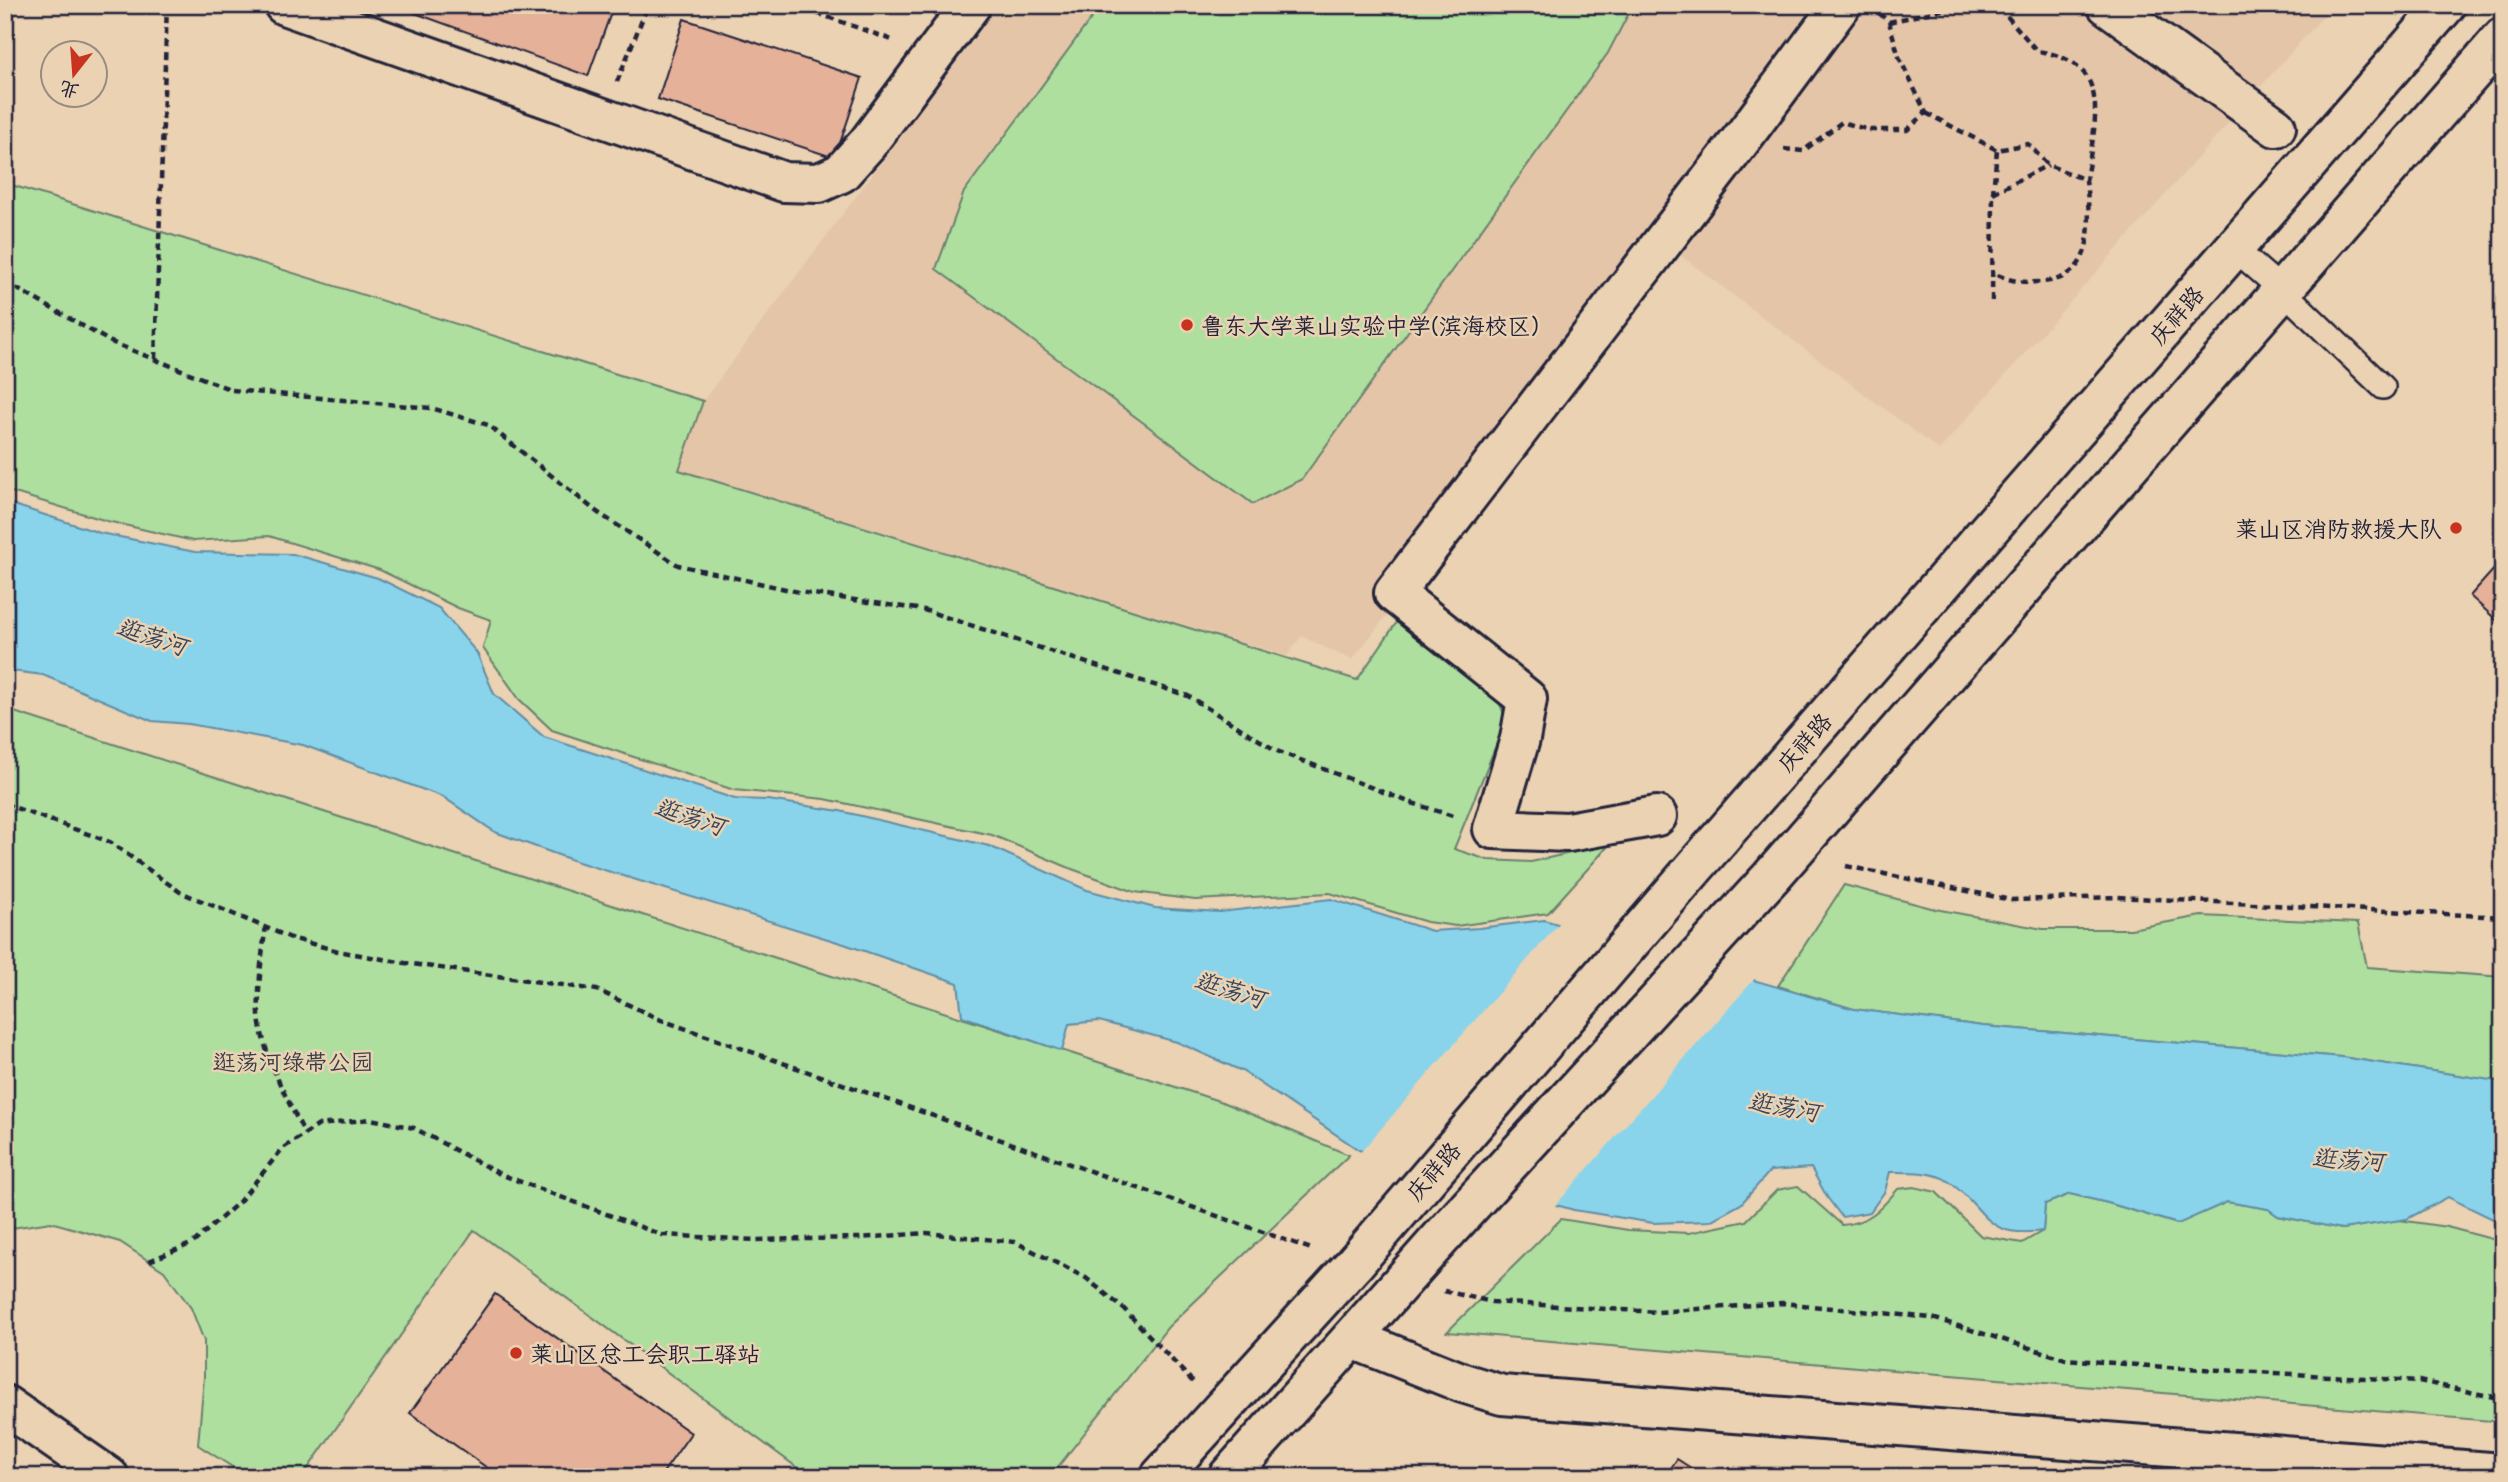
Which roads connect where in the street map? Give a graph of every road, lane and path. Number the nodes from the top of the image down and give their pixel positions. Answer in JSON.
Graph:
{"nodes":[{"id":1,"x":167,"y":5,"type":"edge"},
{"id":2,"x":284,"y":5,"type":"edge"},
{"id":3,"x":648,"y":5,"type":"edge"},
{"id":4,"x":794,"y":5,"type":"edge"},
{"id":5,"x":971,"y":5,"type":"edge"},
{"id":6,"x":1841,"y":5,"type":"edge"},
{"id":7,"x":1871,"y":5,"type":"edge"},
{"id":8,"x":1994,"y":5,"type":"edge"},
{"id":9,"x":2004,"y":5,"type":"edge"},
{"id":10,"x":2107,"y":5,"type":"edge"},
{"id":11,"x":2446,"y":5,"type":"edge"},
{"id":12,"x":1889,"y":22,"type":"junction"},
{"id":13,"x":2503,"y":37,"type":"edge"},
{"id":14,"x":933,"y":55,"type":"junction"},
{"id":15,"x":1926,"y":113,"type":"junction"},
{"id":16,"x":592,"y":115,"type":"junction"},
{"id":17,"x":2277,"y":127,"type":"dead end"},
{"id":18,"x":1747,"y":132,"type":"junction"},
{"id":19,"x":1997,"y":150,"type":"junction"},
{"id":20,"x":2048,"y":165,"type":"junction"},
{"id":21,"x":2087,"y":180,"type":"junction"},
{"id":22,"x":1993,"y":193,"type":"junction"},
{"id":23,"x":2234,"y":248,"type":"junction"},
{"id":24,"x":1993,"y":273,"type":"junction"},
{"id":25,"x":5,"y":282,"type":"edge"},
{"id":26,"x":2282,"y":290,"type":"junction"},
{"id":27,"x":1992,"y":301,"type":"dead end"},
{"id":28,"x":155,"y":359,"type":"junction"},
{"id":29,"x":2383,"y":387,"type":"dead end"},
{"id":30,"x":5,"y":804,"type":"edge"},
{"id":31,"x":1657,"y":816,"type":"dead end"},
{"id":32,"x":1493,"y":829,"type":"junction"},
{"id":33,"x":1846,"y":866,"type":"dead end"},
{"id":34,"x":2503,"y":917,"type":"edge"},
{"id":35,"x":266,"y":926,"type":"junction"},
{"id":36,"x":305,"y":1134,"type":"junction"},
{"id":37,"x":149,"y":1261,"type":"dead end"},
{"id":38,"x":1354,"y":1264,"type":"junction"},
{"id":39,"x":1403,"y":1282,"type":"junction"},
{"id":40,"x":1353,"y":1339,"type":"junction"},
{"id":41,"x":2503,"y":1399,"type":"edge"},
{"id":42,"x":5,"y":1405,"type":"edge"},
{"id":43,"x":1223,"y":1407,"type":"junction"},
{"id":44,"x":2503,"y":1473,"type":"edge"},
{"id":45,"x":109,"y":1477,"type":"edge"},
{"id":46,"x":1160,"y":1477,"type":"edge"},
{"id":47,"x":1228,"y":1477,"type":"edge"}],
"edges":[{"from":1,"to":28,"type":"path"},
{"from":2,"to":16,"type":"street"},
{"from":3,"to":16,"type":"path"},
{"from":4,"to":14,"type":"path"},
{"from":5,"to":14,"type":"street"},
{"from":6,"to":18,"type":"street"},
{"from":7,"to":12,"type":"path"},
{"from":8,"to":12,"type":"path"},
{"from":9,"to":21,"type":"path"},
{"from":10,"to":17,"type":"street"},
{"from":11,"to":23,"type":"street","name":"庆祥路"},
{"from":12,"to":15,"type":"path"},
{"from":13,"to":26,"type":"street"},
{"from":14,"to":16,"type":"street"},
{"from":15,"to":18,"type":"path"},
{"from":15,"to":19,"type":"path"},
{"from":18,"to":32,"type":"street"},
{"from":19,"to":20,"type":"path"},
{"from":19,"to":22,"type":"path"},
{"from":20,"to":21,"type":"path"},
{"from":20,"to":22,"type":"path"},
{"from":21,"to":24,"type":"path"},
{"from":22,"to":24,"type":"path"},
{"from":23,"to":26,"type":"lane"},
{"from":23,"to":38,"type":"street","name":"庆祥路"},
{"from":24,"to":27,"type":"path"},
{"from":25,"to":28,"type":"path"},
{"from":26,"to":29,"type":"lane"},
{"from":26,"to":39,"type":"street"},
{"from":28,"to":32,"type":"path"},
{"from":30,"to":35,"type":"path"},
{"from":31,"to":32,"type":"street"},
{"from":33,"to":34,"type":"path"},
{"from":35,"to":36,"type":"path"},
{"from":35,"to":38,"type":"path"},
{"from":36,"to":37,"type":"path"},
{"from":36,"to":43,"type":"path"},
{"from":38,"to":43,"type":"street","name":"庆祥路"},
{"from":39,"to":40,"type":"street"},
{"from":39,"to":41,"type":"path"},
{"from":40,"to":44,"type":"street"},
{"from":40,"to":47,"type":"street"},
{"from":42,"to":45,"type":"street"},
{"from":43,"to":46,"type":"street","name":"庆祥路"}]}
